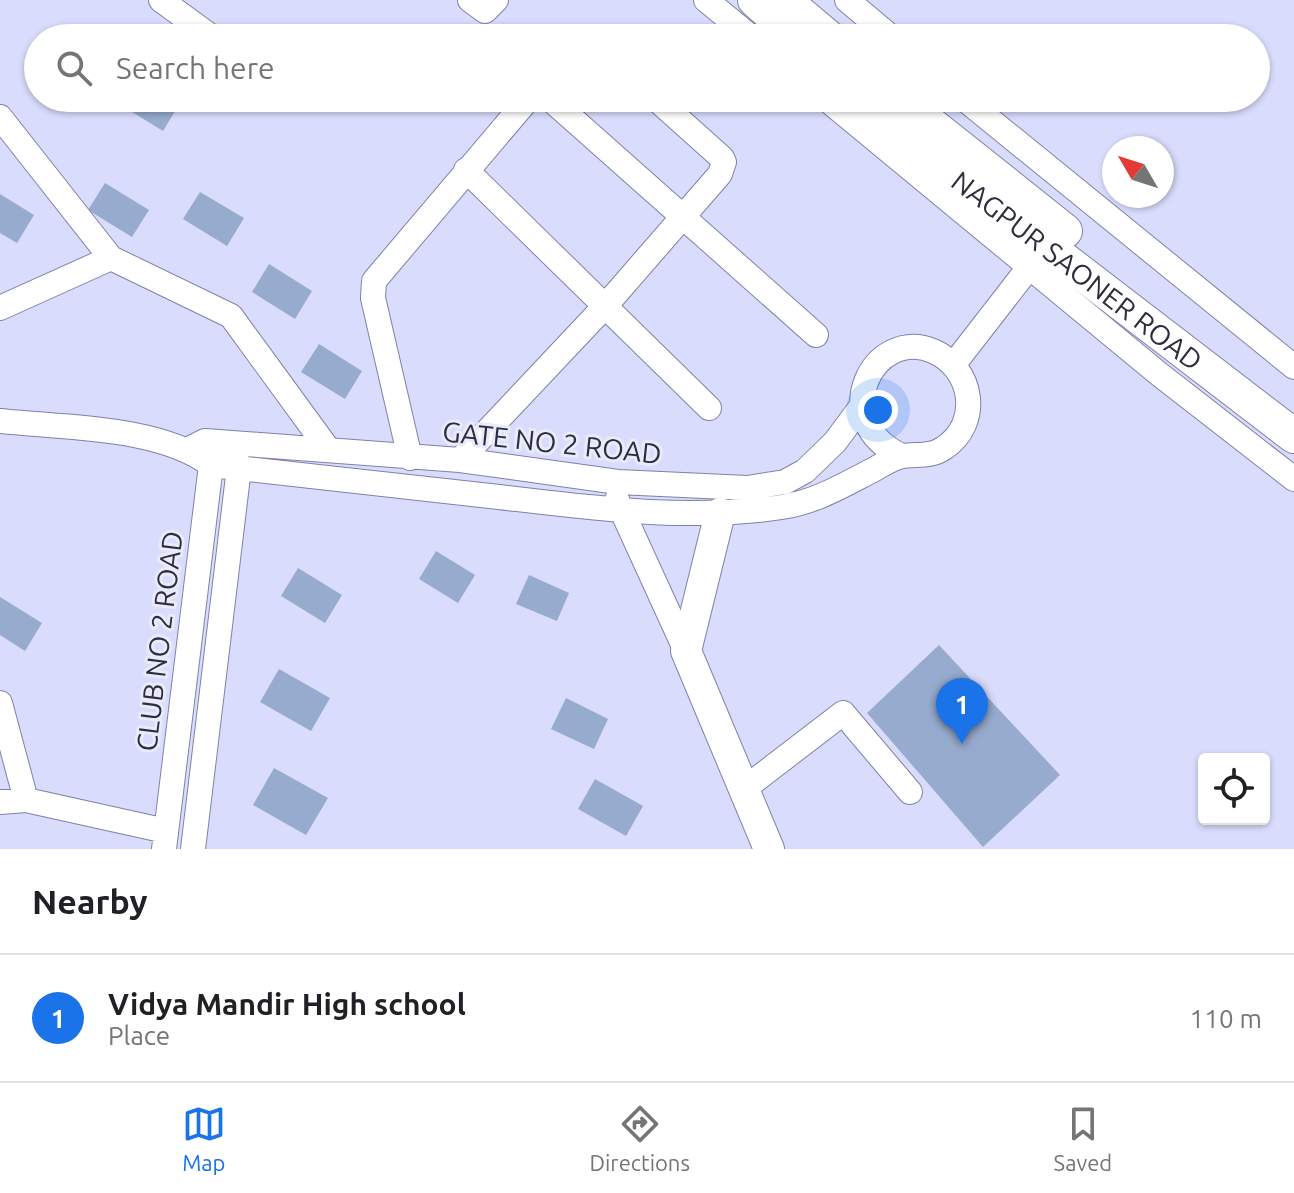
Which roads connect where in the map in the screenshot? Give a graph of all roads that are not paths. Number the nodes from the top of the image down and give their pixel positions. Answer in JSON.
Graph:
{"nodes":[{"id":1,"x":161,"y":0,"type":"edge"},
{"id":2,"x":470,"y":0,"type":"edge"},
{"id":3,"x":496,"y":0,"type":"edge"},
{"id":4,"x":706,"y":0,"type":"edge"},
{"id":5,"x":755,"y":0,"type":"edge"},
{"id":6,"x":784,"y":0,"type":"edge"},
{"id":7,"x":847,"y":0,"type":"edge"},
{"id":8,"x":194,"y":24,"type":"edge"},
{"id":9,"x":735,"y":24,"type":"edge"},
{"id":10,"x":782,"y":24,"type":"edge"},
{"id":11,"x":812,"y":24,"type":"edge"},
{"id":12,"x":875,"y":24,"type":"edge"},
{"id":13,"x":517,"y":112,"type":"edge"},
{"id":14,"x":565,"y":112,"type":"edge"},
{"id":15,"x":670,"y":112,"type":"edge"},
{"id":16,"x":842,"y":112,"type":"edge"},
{"id":17,"x":883,"y":112,"type":"edge"},
{"id":18,"x":917,"y":112,"type":"edge"},
{"id":19,"x":980,"y":112,"type":"edge"},
{"id":20,"x":1,"y":121,"type":"edge"},
{"id":21,"x":466,"y":170,"type":"junction"},
{"id":22,"x":685,"y":218,"type":"junction"},
{"id":23,"x":111,"y":258,"type":"junction"},
{"id":24,"x":1030,"y":266,"type":"junction"},
{"id":25,"x":607,"y":304,"type":"junction"},
{"id":26,"x":0,"y":308,"type":"edge"},
{"id":27,"x":816,"y":335,"type":"dead end"},
{"id":28,"x":954,"y":364,"type":"junction"},
{"id":29,"x":1294,"y":367,"type":"edge"},
{"id":30,"x":861,"y":407,"type":"junction"},
{"id":31,"x":709,"y":408,"type":"dead end"},
{"id":32,"x":1294,"y":414,"type":"edge"},
{"id":33,"x":0,"y":421,"type":"edge"},
{"id":34,"x":1294,"y":436,"type":"edge"},
{"id":35,"x":233,"y":443,"type":"junction"},
{"id":36,"x":328,"y":449,"type":"junction"},
{"id":37,"x":202,"y":452,"type":"junction"},
{"id":38,"x":902,"y":456,"type":"junction"},
{"id":39,"x":410,"y":458,"type":"junction"},
{"id":40,"x":460,"y":460,"type":"junction"},
{"id":41,"x":239,"y":468,"type":"junction"},
{"id":42,"x":1294,"y":479,"type":"edge"},
{"id":43,"x":604,"y":481,"type":"junction"},
{"id":44,"x":719,"y":500,"type":"junction"},
{"id":45,"x":625,"y":511,"type":"junction"},
{"id":46,"x":686,"y":651,"type":"junction"},
{"id":47,"x":0,"y":703,"type":"edge"},
{"id":48,"x":744,"y":789,"type":"junction"},
{"id":49,"x":910,"y":792,"type":"dead end"},
{"id":50,"x":26,"y":800,"type":"junction"},
{"id":51,"x":0,"y":802,"type":"edge"},
{"id":52,"x":165,"y":840,"type":"edge"},
{"id":53,"x":193,"y":849,"type":"edge"},
{"id":54,"x":769,"y":849,"type":"edge"}],
"edges":[{"from":1,"to":8,"type":"street"},
{"from":2,"to":3,"type":"street"},
{"from":4,"to":9,"type":"street"},
{"from":5,"to":10,"type":"highway"},
{"from":6,"to":11,"type":"highway"},
{"from":7,"to":12,"type":"street"},
{"from":13,"to":21,"type":"street"},
{"from":14,"to":22,"type":"street"},
{"from":15,"to":22,"type":"street"},
{"from":16,"to":24,"type":"street"},
{"from":17,"to":34,"type":"highway","name":"NAGPUR SAONER ROAD"},
{"from":18,"to":32,"type":"highway","name":"NAGPUR SAONER ROAD"},
{"from":19,"to":29,"type":"street","name":"NAGPUR SAONER ROAD"},
{"from":20,"to":23,"type":"street"},
{"from":21,"to":25,"type":"street"},
{"from":21,"to":39,"type":"street"},
{"from":22,"to":25,"type":"street"},
{"from":22,"to":27,"type":"street"},
{"from":23,"to":26,"type":"street"},
{"from":23,"to":36,"type":"street"},
{"from":24,"to":28,"type":"street"},
{"from":24,"to":42,"type":"street"},
{"from":25,"to":31,"type":"street"},
{"from":25,"to":40,"type":"street"},
{"from":28,"to":30,"type":"street"},
{"from":28,"to":38,"type":"street"},
{"from":30,"to":38,"type":"street"},
{"from":30,"to":44,"type":"street","name":"GATE NO 2 ROAD"},
{"from":33,"to":37,"type":"street"},
{"from":35,"to":36,"type":"street","name":"GATE NO 2 ROAD"},
{"from":35,"to":37,"type":"street","name":"GATE NO 2 ROAD"},
{"from":35,"to":41,"type":"street","name":"CLUB NO 2 ROAD"},
{"from":36,"to":39,"type":"street","name":"GATE NO 2 ROAD"},
{"from":37,"to":41,"type":"street","name":"GATE NO 2 ROAD"},
{"from":37,"to":52,"type":"street","name":"CLUB NO 2 ROAD"},
{"from":38,"to":44,"type":"street","name":"GATE NO 2 ROAD"},
{"from":39,"to":40,"type":"street","name":"GATE NO 2 ROAD"},
{"from":40,"to":43,"type":"street","name":"GATE NO 2 ROAD"},
{"from":41,"to":45,"type":"street","name":"GATE NO 2 ROAD"},
{"from":41,"to":53,"type":"street","name":"CLUB NO 2 ROAD"},
{"from":43,"to":44,"type":"street","name":"GATE NO 2 ROAD"},
{"from":43,"to":45,"type":"street"},
{"from":44,"to":45,"type":"street","name":"GATE NO 2 ROAD"},
{"from":44,"to":46,"type":"main road"},
{"from":45,"to":46,"type":"street"},
{"from":46,"to":48,"type":"main road"},
{"from":47,"to":50,"type":"street"},
{"from":48,"to":49,"type":"street"},
{"from":48,"to":54,"type":"main road"},
{"from":50,"to":51,"type":"street"},
{"from":50,"to":52,"type":"street"}]}
